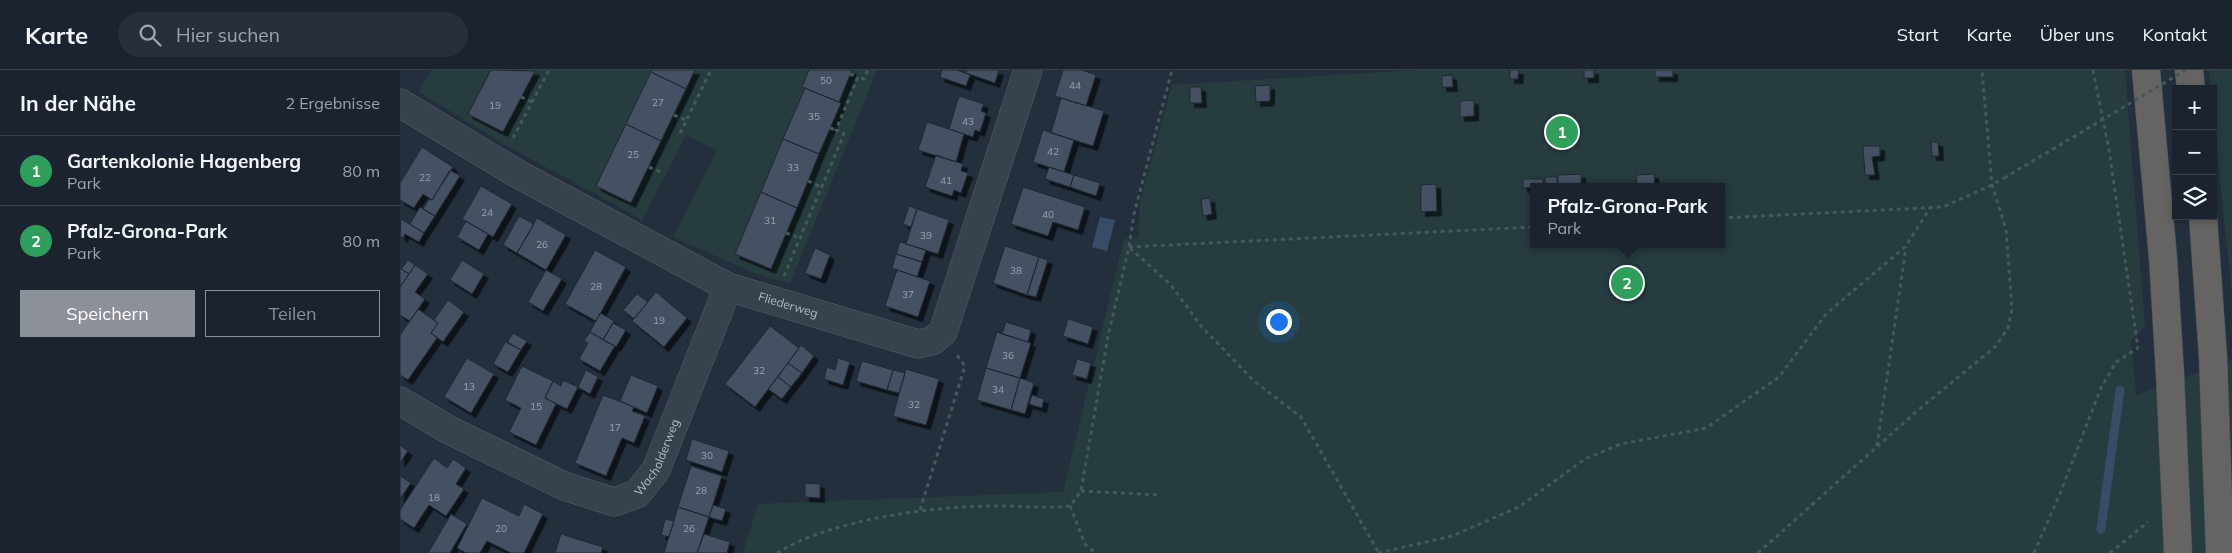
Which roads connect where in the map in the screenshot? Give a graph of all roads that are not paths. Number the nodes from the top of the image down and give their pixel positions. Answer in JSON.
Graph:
{"nodes":[{"id":1,"x":1028,"y":70,"type":"edge"},
{"id":2,"x":2146,"y":70,"type":"edge"},
{"id":3,"x":2188,"y":70,"type":"edge"},
{"id":4,"x":2190,"y":85,"type":"edge"},
{"id":5,"x":400,"y":103,"type":"edge"},
{"id":6,"x":2203,"y":220,"type":"edge"},
{"id":7,"x":728,"y":287,"type":"junction"},
{"id":8,"x":400,"y":401,"type":"edge"},
{"id":9,"x":2178,"y":553,"type":"edge"},
{"id":10,"x":2220,"y":553,"type":"edge"}],
"edges":[{"from":1,"to":7,"type":"street","name":"Fliederweg"},
{"from":2,"to":9,"type":"highway","bridge":true},
{"from":3,"to":4,"type":"highway"},
{"from":5,"to":7,"type":"street","name":"Fliederweg"},
{"from":6,"to":10,"type":"highway","bridge":true},
{"from":7,"to":8,"type":"street","name":"Wacholderweg"}]}
